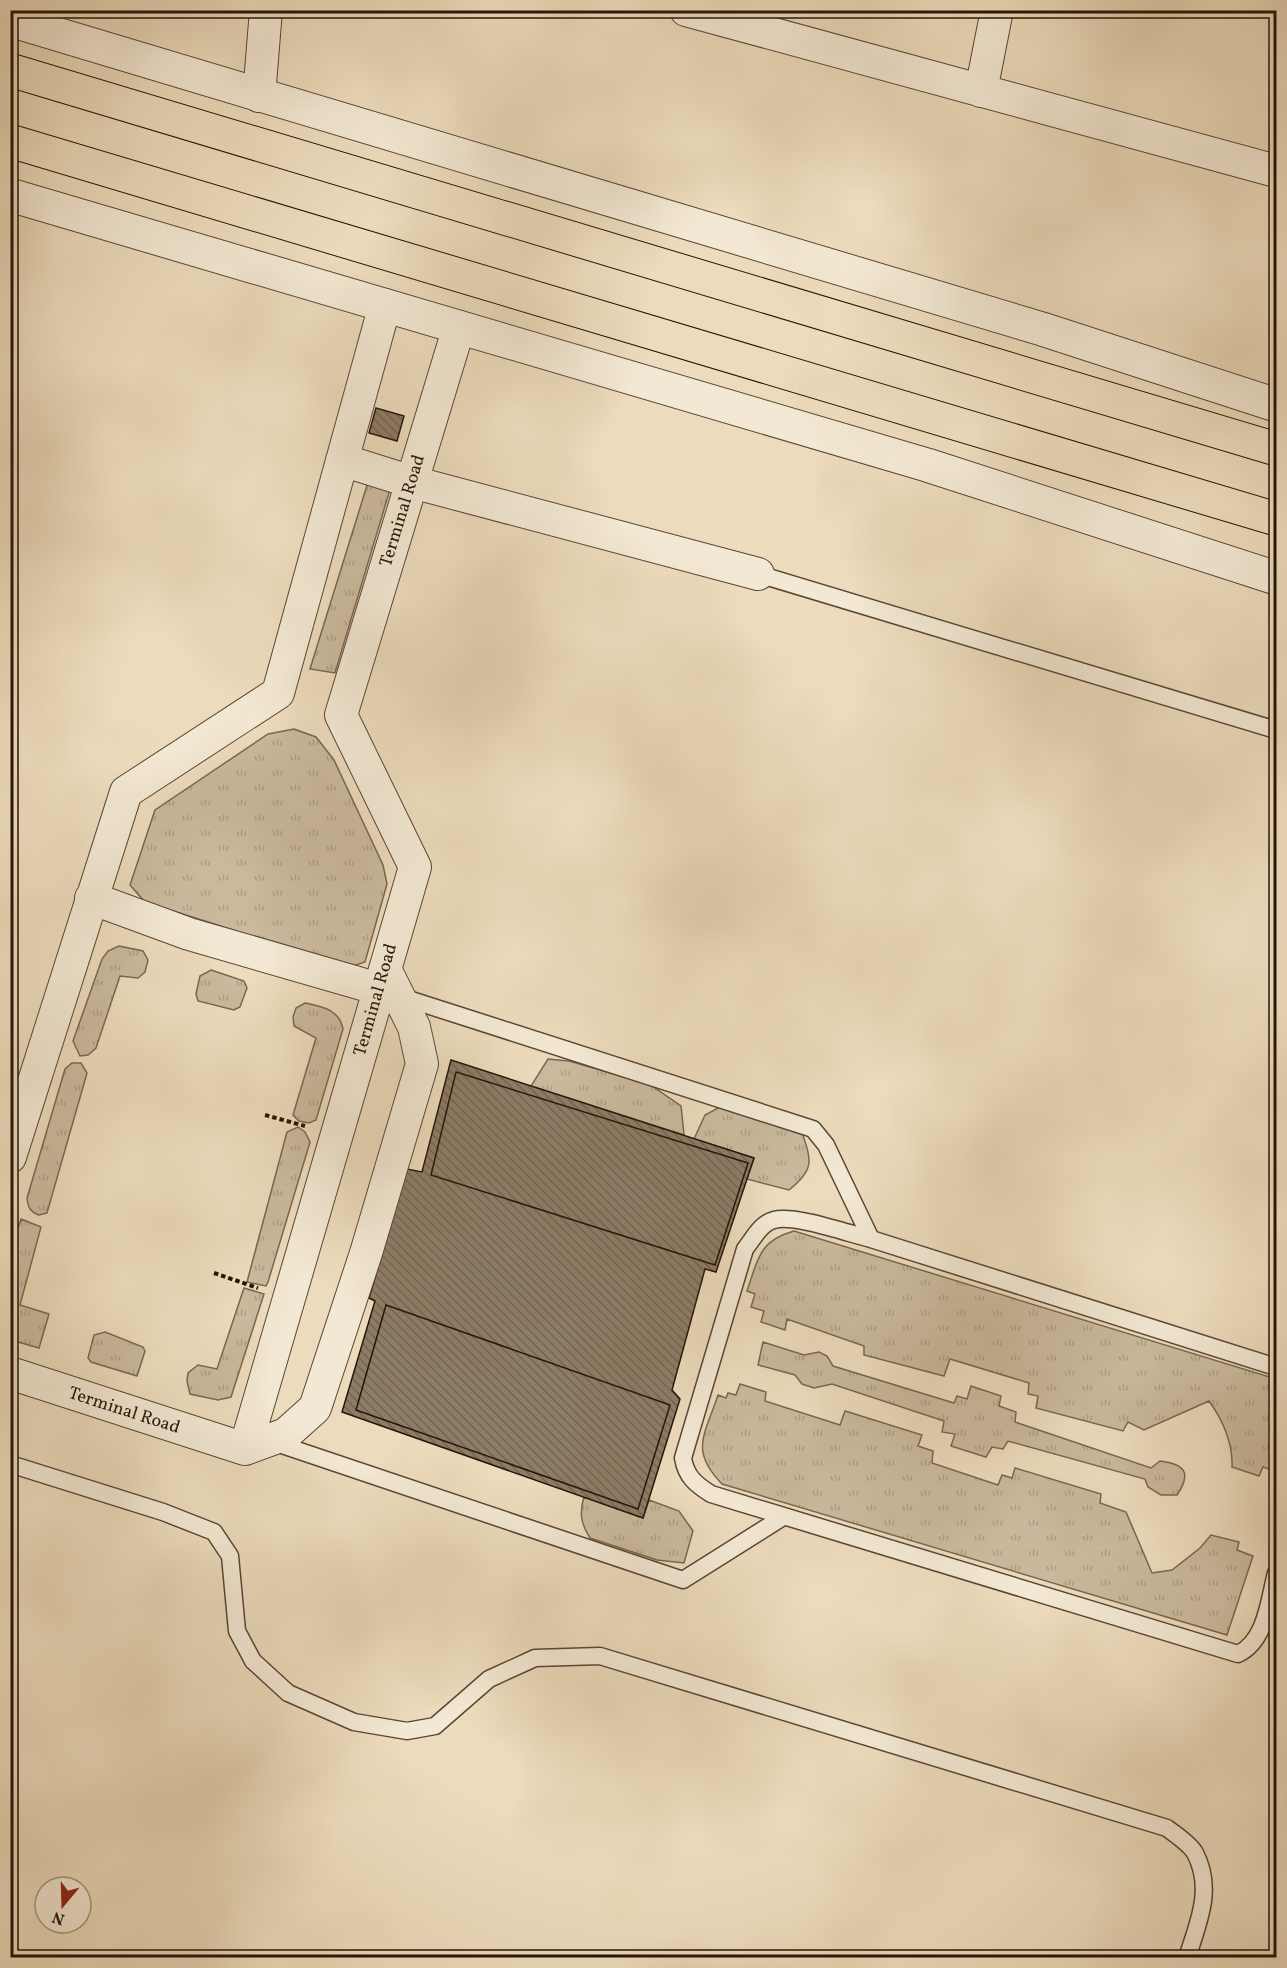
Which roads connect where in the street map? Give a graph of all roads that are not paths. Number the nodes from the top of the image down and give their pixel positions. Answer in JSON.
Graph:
{"nodes":[{"id":1,"x":266,"y":10,"type":"edge"},
{"id":2,"x":686,"y":10,"type":"edge"},
{"id":3,"x":997,"y":10,"type":"edge"},
{"id":4,"x":10,"y":20,"type":"edge"},
{"id":5,"x":10,"y":70,"type":"edge"},
{"id":6,"x":981,"y":91,"type":"junction"},
{"id":7,"x":259,"y":96,"type":"junction"},
{"id":8,"x":10,"y":141,"type":"edge"},
{"id":9,"x":1276,"y":171,"type":"edge"},
{"id":10,"x":10,"y":195,"type":"edge"},
{"id":11,"x":385,"y":305,"type":"junction"},
{"id":12,"x":459,"y":327,"type":"junction"},
{"id":13,"x":1276,"y":405,"type":"edge"},
{"id":14,"x":1276,"y":449,"type":"edge"},
{"id":15,"x":342,"y":460,"type":"junction"},
{"id":16,"x":412,"y":482,"type":"junction"},
{"id":17,"x":1276,"y":519,"type":"edge"},
{"id":18,"x":758,"y":574,"type":"joint"},
{"id":19,"x":1276,"y":578,"type":"edge"},
{"id":20,"x":1276,"y":730,"type":"edge"},
{"id":21,"x":91,"y":898,"type":"junction"},
{"id":22,"x":387,"y":984,"type":"junction"},
{"id":23,"x":10,"y":1157,"type":"edge"},
{"id":24,"x":871,"y":1239,"type":"junction"},
{"id":25,"x":1276,"y":1367,"type":"edge"},
{"id":26,"x":10,"y":1373,"type":"edge"},
{"id":27,"x":256,"y":1445,"type":"junction"},
{"id":28,"x":10,"y":1464,"type":"edge"},
{"id":29,"x":783,"y":1517,"type":"junction"},
{"id":30,"x":1276,"y":1573,"type":"edge"},
{"id":31,"x":1187,"y":1958,"type":"edge"}],
"edges":[{"from":1,"to":7,"type":"street"},
{"from":2,"to":6,"type":"street"},
{"from":3,"to":6,"type":"street"},
{"from":4,"to":7,"type":"street"},
{"from":5,"to":14,"type":"highway"},
{"from":6,"to":9,"type":"street"},
{"from":7,"to":13,"type":"street"},
{"from":8,"to":17,"type":"highway"},
{"from":10,"to":11,"type":"street"},
{"from":11,"to":12,"type":"street"},
{"from":11,"to":15,"type":"street"},
{"from":12,"to":16,"type":"street","name":"Terminal Road"},
{"from":12,"to":19,"type":"street"},
{"from":15,"to":16,"type":"street"},
{"from":15,"to":21,"type":"street"},
{"from":16,"to":18,"type":"street"},
{"from":16,"to":22,"type":"street","name":"Terminal Road"},
{"from":18,"to":20,"type":"lane"},
{"from":21,"to":22,"type":"street"},
{"from":21,"to":23,"type":"street"},
{"from":22,"to":24,"type":"lane"},
{"from":22,"to":27,"type":"street","name":"Terminal Road"},
{"from":22,"to":27,"type":"street"},
{"from":24,"to":25,"type":"lane"},
{"from":24,"to":29,"type":"lane"},
{"from":26,"to":27,"type":"street","name":"Terminal Road"},
{"from":27,"to":29,"type":"lane"},
{"from":28,"to":31,"type":"lane"},
{"from":29,"to":30,"type":"lane"}]}
